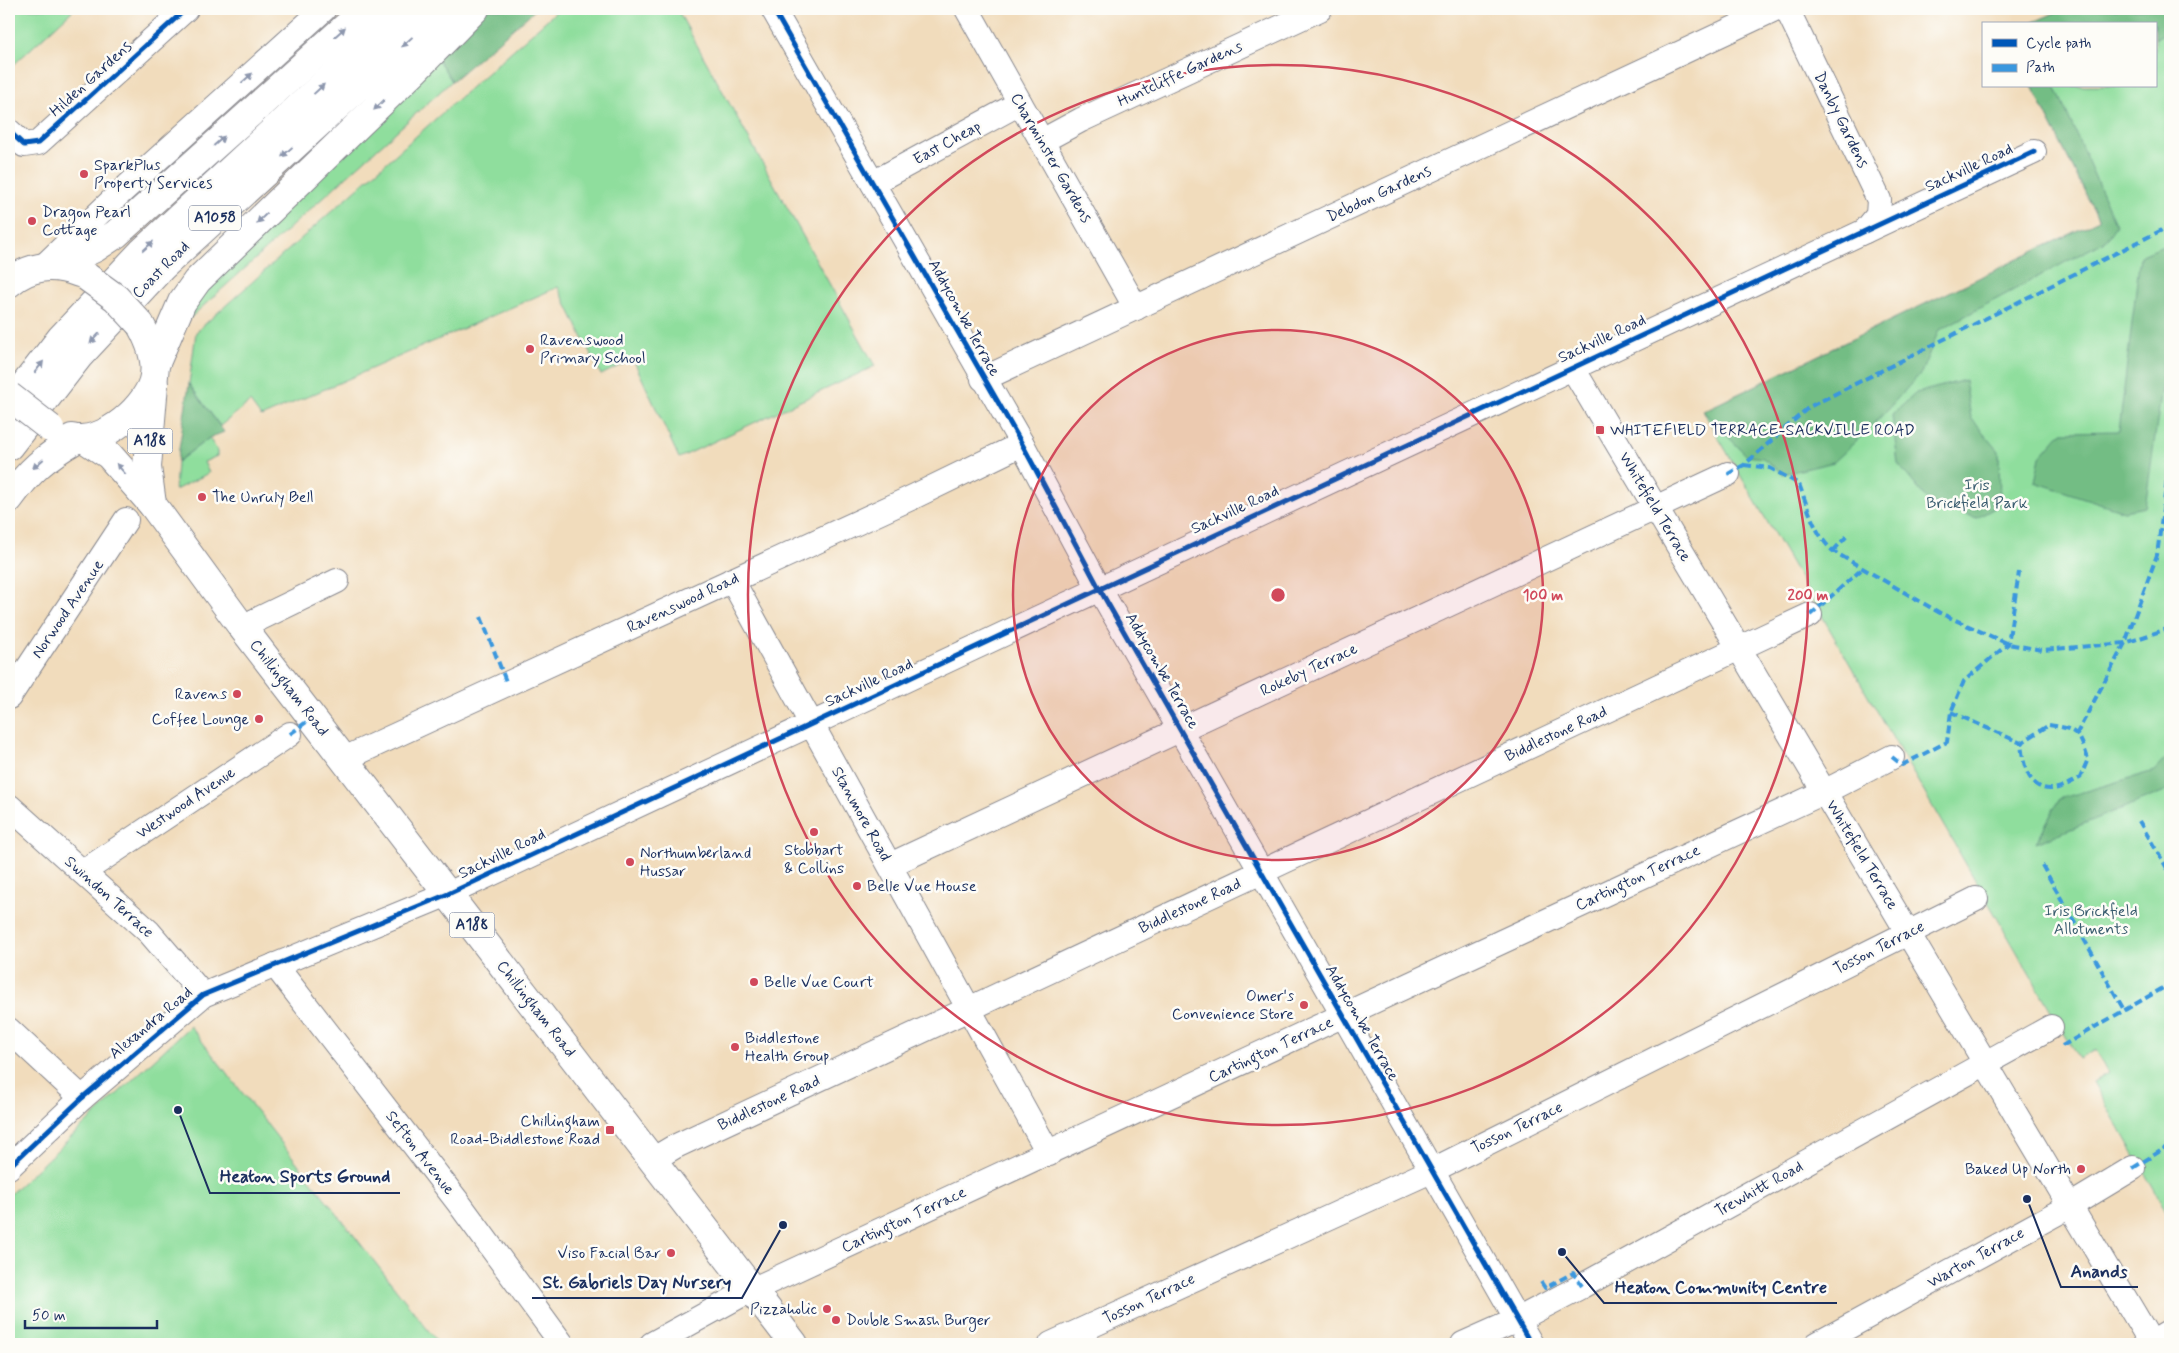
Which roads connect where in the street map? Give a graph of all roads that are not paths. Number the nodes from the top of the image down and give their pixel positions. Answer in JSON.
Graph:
{"nodes":[{"id":1,"x":186,"y":9,"type":"edge"},
{"id":2,"x":324,"y":9,"type":"edge"},
{"id":3,"x":366,"y":9,"type":"edge"},
{"id":4,"x":405,"y":9,"type":"edge"},
{"id":5,"x":443,"y":9,"type":"edge"},
{"id":6,"x":476,"y":9,"type":"edge"},
{"id":7,"x":773,"y":9,"type":"edge"},
{"id":8,"x":967,"y":9,"type":"edge"},
{"id":9,"x":1320,"y":9,"type":"edge"},
{"id":10,"x":1775,"y":9,"type":"edge"},
{"id":11,"x":1787,"y":9,"type":"edge"},
{"id":12,"x":1020,"y":103,"type":"junction"},
{"id":13,"x":9,"y":131,"type":"edge"},
{"id":14,"x":1042,"y":142,"type":"junction"},
{"id":15,"x":2034,"y":152,"type":"dead end"},
{"id":16,"x":873,"y":183,"type":"junction"},
{"id":17,"x":1865,"y":231,"type":"junction"},
{"id":18,"x":9,"y":259,"type":"edge"},
{"id":19,"x":47,"y":266,"type":"junction"},
{"id":20,"x":9,"y":283,"type":"edge"},
{"id":21,"x":1136,"y":308,"type":"junction"},
{"id":22,"x":1572,"y":367,"type":"junction"},
{"id":23,"x":155,"y":371,"type":"junction"},
{"id":24,"x":983,"y":379,"type":"junction"},
{"id":25,"x":9,"y":396,"type":"edge"},
{"id":26,"x":9,"y":405,"type":"edge"},
{"id":27,"x":80,"y":439,"type":"junction"},
{"id":28,"x":1022,"y":444,"type":"junction"},
{"id":29,"x":9,"y":446,"type":"edge"},
{"id":30,"x":1728,"y":474,"type":"dead end"},
{"id":31,"x":9,"y":499,"type":"edge"},
{"id":32,"x":152,"y":504,"type":"junction"},
{"id":33,"x":1656,"y":508,"type":"junction"},
{"id":34,"x":126,"y":520,"type":"dead end"},
{"id":35,"x":732,"y":580,"type":"junction"},
{"id":36,"x":337,"y":582,"type":"dead end"},
{"id":37,"x":1099,"y":588,"type":"junction"},
{"id":38,"x":1810,"y":614,"type":"dead end"},
{"id":39,"x":242,"y":627,"type":"junction"},
{"id":40,"x":1739,"y":648,"type":"junction"},
{"id":41,"x":9,"y":697,"type":"edge"},
{"id":42,"x":811,"y":724,"type":"junction"},
{"id":43,"x":1181,"y":730,"type":"junction"},
{"id":44,"x":290,"y":734,"type":"dead end"},
{"id":45,"x":1892,"y":757,"type":"dead end"},
{"id":46,"x":344,"y":759,"type":"junction"},
{"id":47,"x":1824,"y":792,"type":"junction"},
{"id":48,"x":9,"y":806,"type":"edge"},
{"id":49,"x":890,"y":865,"type":"junction"},
{"id":50,"x":83,"y":872,"type":"junction"},
{"id":51,"x":1262,"y":872,"type":"junction"},
{"id":52,"x":448,"y":894,"type":"junction"},
{"id":53,"x":1976,"y":899,"type":"dead end"},
{"id":54,"x":1908,"y":934,"type":"junction"},
{"id":55,"x":275,"y":965,"type":"junction"},
{"id":56,"x":203,"y":995,"type":"junction"},
{"id":57,"x":969,"y":1010,"type":"junction"},
{"id":58,"x":1344,"y":1016,"type":"junction"},
{"id":59,"x":2051,"y":1027,"type":"dead end"},
{"id":60,"x":9,"y":1030,"type":"edge"},
{"id":61,"x":1986,"y":1064,"type":"junction"},
{"id":62,"x":82,"y":1098,"type":"junction"},
{"id":63,"x":1049,"y":1154,"type":"junction"},
{"id":64,"x":652,"y":1160,"type":"junction"},
{"id":65,"x":9,"y":1168,"type":"edge"},
{"id":66,"x":2133,"y":1168,"type":"dead end"},
{"id":67,"x":1431,"y":1171,"type":"junction"},
{"id":68,"x":2070,"y":1206,"type":"junction"},
{"id":69,"x":753,"y":1290,"type":"junction"},
{"id":70,"x":1517,"y":1320,"type":"junction"},
{"id":71,"x":2170,"y":1332,"type":"edge"},
{"id":72,"x":562,"y":1344,"type":"edge"},
{"id":73,"x":652,"y":1344,"type":"edge"},
{"id":74,"x":794,"y":1344,"type":"edge"},
{"id":75,"x":1051,"y":1344,"type":"edge"},
{"id":76,"x":1463,"y":1344,"type":"edge"},
{"id":77,"x":1531,"y":1344,"type":"edge"},
{"id":78,"x":1817,"y":1344,"type":"edge"},
{"id":79,"x":2151,"y":1344,"type":"edge"}],
"edges":[{"from":1,"to":13,"type":"street","name":"Hilden Gardens"},
{"from":19,"to":2,"type":"street","one_way":true},
{"from":19,"to":3,"type":"main road","one_way":true},
{"from":26,"to":4,"type":"main road","name":"Coast Road","number":"A1058","one_way":true},
{"from":5,"to":29,"type":"main road","name":"Coast Road","number":"A1058","one_way":true},
{"from":6,"to":23,"type":"main road","one_way":true},
{"from":7,"to":16,"type":"street","name":"Addycombe Terrace"},
{"from":8,"to":12,"type":"street","name":"Charminster Gardens"},
{"from":9,"to":14,"type":"street","name":"Huntcliffe Gardens"},
{"from":10,"to":21,"type":"street","name":"Debdon Gardens"},
{"from":11,"to":17,"type":"street","name":"Danby Gardens"},
{"from":12,"to":14,"type":"street","name":"Charminster Gardens"},
{"from":12,"to":16,"type":"street","name":"East Cheap"},
{"from":14,"to":21,"type":"street","name":"Charminster Gardens"},
{"from":15,"to":17,"type":"street","name":"Sackville Road"},
{"from":16,"to":24,"type":"street","name":"Addycombe Terrace"},
{"from":17,"to":22,"type":"street","name":"Sackville Road"},
{"from":18,"to":19,"type":"main road"},
{"from":19,"to":20,"type":"main road"},
{"from":19,"to":23,"type":"main road","bridge":true},
{"from":21,"to":24,"type":"street","name":"Debdon Gardens"},
{"from":22,"to":33,"type":"street","name":"Whitefield Terrace"},
{"from":22,"to":37,"type":"street","name":"Sackville Road"},
{"from":23,"to":27,"type":"main road"},
{"from":23,"to":32,"type":"main road","name":"Chillingham Road","number":"A188"},
{"from":24,"to":28,"type":"street","name":"Addycombe Terrace"},
{"from":25,"to":27,"type":"main road","name":"Chillingham Road","bridge":true},
{"from":27,"to":31,"type":"main road","one_way":true},
{"from":32,"to":27,"type":"main road","name":"Chillingham Road","number":"A188","one_way":true},
{"from":28,"to":35,"type":"street","name":"Ravenswood Road"},
{"from":28,"to":37,"type":"street","name":"Addycombe Terrace"},
{"from":30,"to":33,"type":"street","name":"Rokeby Terrace"},
{"from":32,"to":39,"type":"main road","name":"Chillingham Road","number":"A188"},
{"from":33,"to":40,"type":"street","name":"Whitefield Terrace"},
{"from":33,"to":43,"type":"street","name":"Rokeby Terrace"},
{"from":34,"to":41,"type":"street","name":"Norwood Avenue"},
{"from":35,"to":42,"type":"street","name":"Stanmore Road"},
{"from":35,"to":46,"type":"street","name":"Ravenswood Road"},
{"from":36,"to":39,"type":"street"},
{"from":37,"to":42,"type":"street","name":"Sackville Road"},
{"from":37,"to":43,"type":"street","name":"Addycombe Terrace"},
{"from":38,"to":40,"type":"street","name":"Biddlestone Road"},
{"from":39,"to":46,"type":"main road","name":"Chillingham Road","number":"A188"},
{"from":40,"to":47,"type":"street","name":"Whitefield Terrace"},
{"from":40,"to":51,"type":"street","name":"Biddlestone Road"},
{"from":42,"to":49,"type":"street","name":"Stanmore Road"},
{"from":42,"to":52,"type":"street","name":"Sackville Road"},
{"from":43,"to":49,"type":"street","name":"Rokeby Terrace"},
{"from":43,"to":51,"type":"street","name":"Addycombe Terrace"},
{"from":44,"to":50,"type":"street","name":"Westwood Avenue"},
{"from":45,"to":47,"type":"street","name":"Cartington Terrace"},
{"from":46,"to":52,"type":"main road","name":"Chillingham Road","number":"A188"},
{"from":47,"to":54,"type":"street","name":"Whitefield Terrace"},
{"from":47,"to":58,"type":"street","name":"Cartington Terrace"},
{"from":48,"to":50,"type":"street","name":"Swindon Terrace"},
{"from":49,"to":57,"type":"street","name":"Stanmore Road"},
{"from":50,"to":56,"type":"street","name":"Swindon Terrace"},
{"from":51,"to":57,"type":"street","name":"Biddlestone Road"},
{"from":51,"to":58,"type":"street","name":"Addycombe Terrace"},
{"from":52,"to":55,"type":"street","name":"Alexandra Road"},
{"from":52,"to":64,"type":"main road","name":"Chillingham Road","number":"A188"},
{"from":53,"to":54,"type":"street","name":"Tosson Terrace"},
{"from":54,"to":61,"type":"street","name":"Whitefield Terrace"},
{"from":54,"to":67,"type":"street","name":"Tosson Terrace"},
{"from":55,"to":56,"type":"street","name":"Alexandra Road"},
{"from":55,"to":72,"type":"street","name":"Sefton Avenue"},
{"from":56,"to":62,"type":"street","name":"Alexandra Road"},
{"from":57,"to":63,"type":"street","name":"Stanmore Road"},
{"from":57,"to":64,"type":"street","name":"Biddlestone Road"},
{"from":58,"to":63,"type":"street","name":"Cartington Terrace"},
{"from":58,"to":67,"type":"street","name":"Addycombe Terrace"},
{"from":59,"to":61,"type":"street","name":"Trewhitt Road"},
{"from":60,"to":62,"type":"street"},
{"from":61,"to":68,"type":"street","name":"Whitefield Terrace"},
{"from":61,"to":70,"type":"street","name":"Trewhitt Road"},
{"from":62,"to":65,"type":"street","name":"Alexandra Road"},
{"from":63,"to":69,"type":"street","name":"Cartington Terrace"},
{"from":64,"to":69,"type":"main road","name":"Chillingham Road","number":"A188"},
{"from":66,"to":68,"type":"street","name":"Warton Terrace"},
{"from":67,"to":70,"type":"street","name":"Addycombe Terrace"},
{"from":67,"to":75,"type":"street","name":"Tosson Terrace"},
{"from":68,"to":78,"type":"street","name":"Warton Terrace"},
{"from":68,"to":79,"type":"street","name":"Whitefield Terrace"},
{"from":69,"to":73,"type":"street","name":"Cartington Terrace"},
{"from":69,"to":74,"type":"main road","name":"Chillingham Road","number":"A188"},
{"from":70,"to":76,"type":"street","name":"Trewhitt Road"},
{"from":70,"to":77,"type":"street","name":"Addycombe Terrace"},
{"from":71,"to":79,"type":"street"}]}
